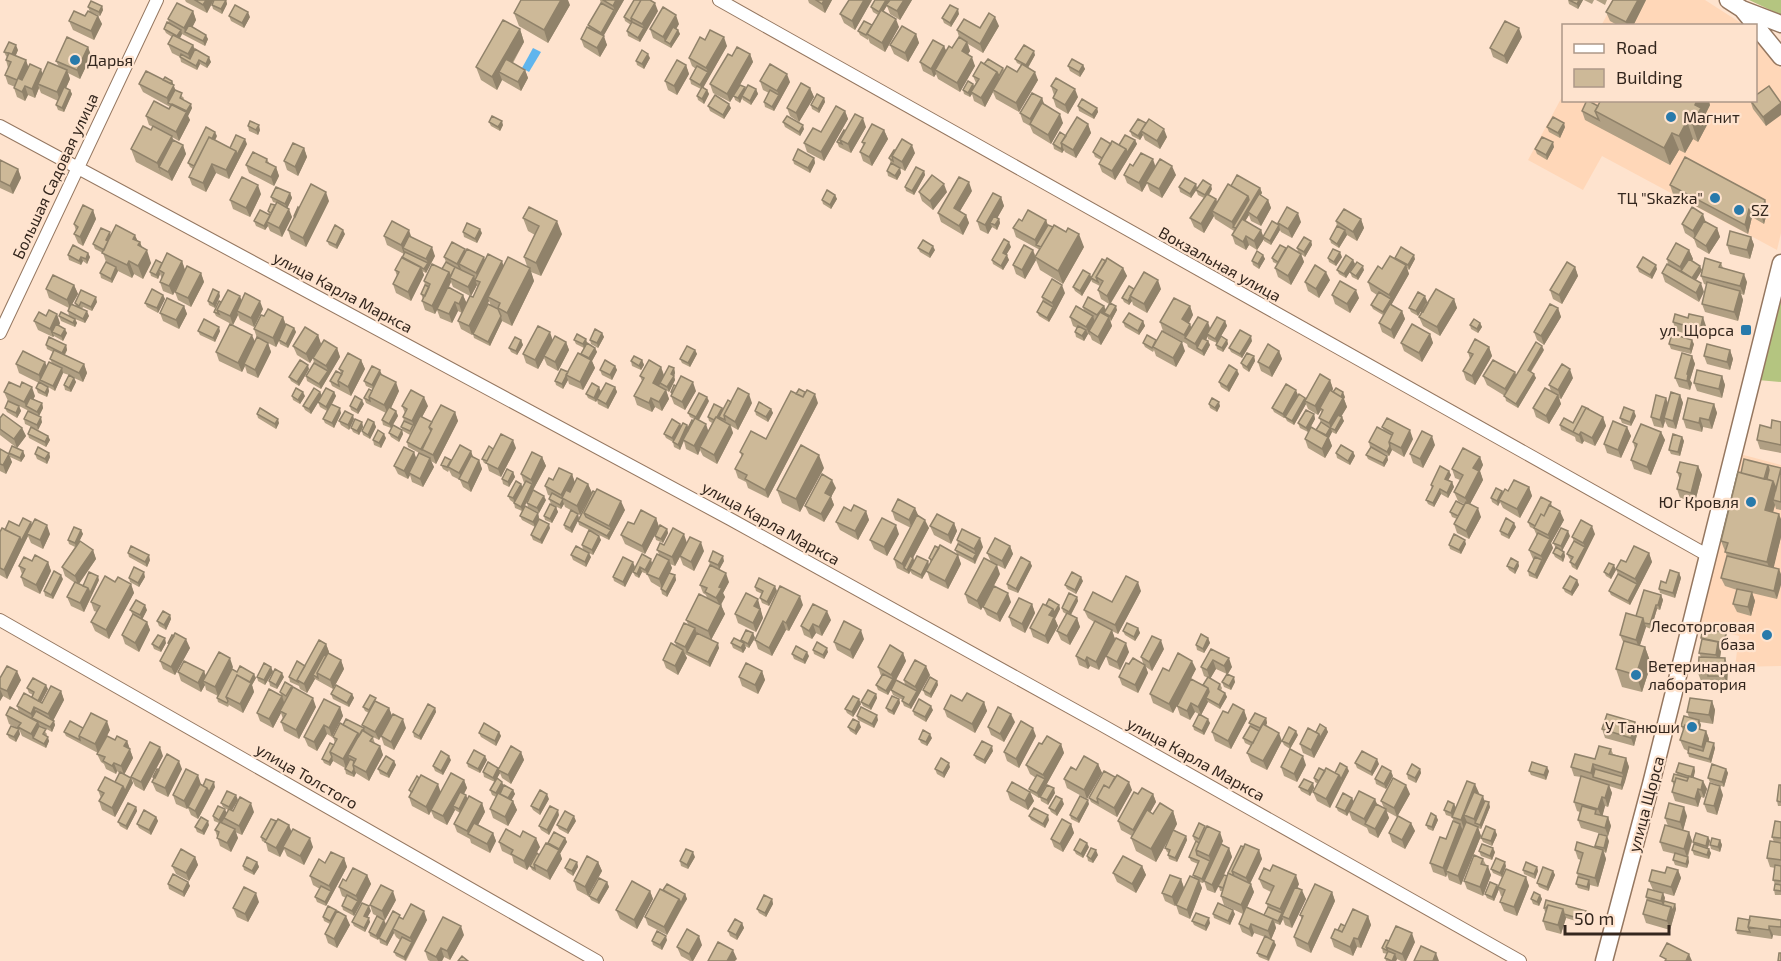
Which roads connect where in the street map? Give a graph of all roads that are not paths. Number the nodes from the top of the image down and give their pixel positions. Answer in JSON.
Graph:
{"nodes":[{"id":1,"x":157,"y":0,"type":"edge"},
{"id":2,"x":719,"y":0,"type":"edge"},
{"id":3,"x":1728,"y":0,"type":"edge"},
{"id":4,"x":1742,"y":9,"type":"junction"},
{"id":5,"x":1754,"y":24,"type":"edge"},
{"id":6,"x":1781,"y":24,"type":"edge"},
{"id":7,"x":1757,"y":27,"type":"edge"},
{"id":8,"x":1781,"y":57,"type":"edge"},
{"id":9,"x":0,"y":126,"type":"edge"},
{"id":10,"x":78,"y":168,"type":"junction"},
{"id":11,"x":1781,"y":263,"type":"edge"},
{"id":12,"x":1777,"y":292,"type":"edge"},
{"id":13,"x":0,"y":333,"type":"edge"},
{"id":14,"x":1707,"y":555,"type":"junction"},
{"id":15,"x":0,"y":622,"type":"edge"},
{"id":16,"x":595,"y":961,"type":"edge"},
{"id":17,"x":1520,"y":961,"type":"edge"},
{"id":18,"x":1604,"y":961,"type":"edge"}],
"edges":[{"from":1,"to":10,"type":"street","name":"Большая Садовая улица"},
{"from":2,"to":14,"type":"street","name":"Вокзальная улица"},
{"from":3,"to":4,"type":"main road"},
{"from":4,"to":5,"type":"main road"},
{"from":4,"to":6,"type":"main road"},
{"from":7,"to":8,"type":"main road"},
{"from":9,"to":10,"type":"street","name":"улица Карла Маркса"},
{"from":10,"to":13,"type":"street","name":"Большая Садовая улица"},
{"from":10,"to":17,"type":"street","name":"улица Карла Маркса"},
{"from":11,"to":12,"type":"main road","name":"улица Щорса"},
{"from":12,"to":14,"type":"main road","name":"улица Щорса"},
{"from":14,"to":18,"type":"main road","name":"улица Щорса"},
{"from":15,"to":16,"type":"street","name":"улица Толстого"}]}
